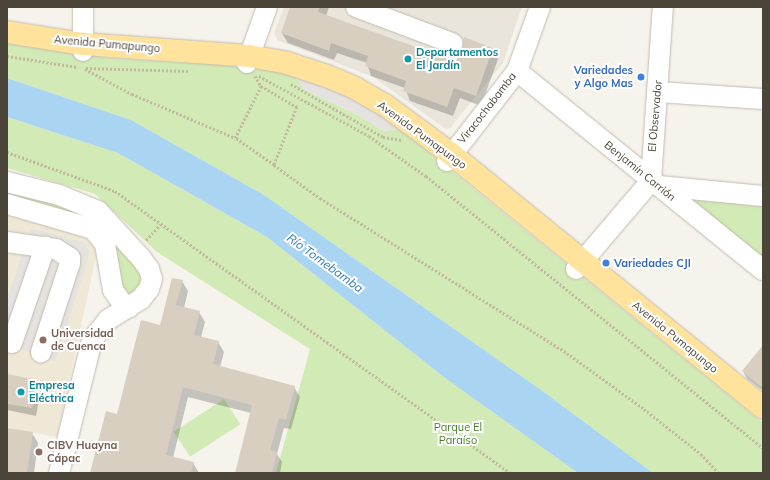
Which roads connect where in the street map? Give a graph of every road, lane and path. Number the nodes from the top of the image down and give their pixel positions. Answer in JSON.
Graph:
{"nodes":[{"id":1,"x":82,"y":7,"type":"edge"},
{"id":2,"x":267,"y":7,"type":"edge"},
{"id":3,"x":356,"y":7,"type":"edge"},
{"id":4,"x":540,"y":7,"type":"edge"},
{"id":5,"x":663,"y":7,"type":"edge"},
{"id":6,"x":397,"y":15,"type":"edge"},
{"id":7,"x":7,"y":32,"type":"edge"},
{"id":8,"x":452,"y":43,"type":"dead end"},
{"id":9,"x":83,"y":54,"type":"junction"},
{"id":10,"x":7,"y":56,"type":"edge"},
{"id":11,"x":250,"y":64,"type":"junction"},
{"id":12,"x":191,"y":71,"type":"dead end"},
{"id":13,"x":517,"y":71,"type":"junction"},
{"id":14,"x":286,"y":80,"type":"dead end"},
{"id":15,"x":658,"y":92,"type":"junction"},
{"id":16,"x":763,"y":99,"type":"edge"},
{"id":17,"x":235,"y":138,"type":"junction"},
{"id":18,"x":404,"y":140,"type":"dead end"},
{"id":19,"x":7,"y":152,"type":"edge"},
{"id":20,"x":449,"y":158,"type":"junction"},
{"id":21,"x":274,"y":165,"type":"junction"},
{"id":22,"x":7,"y":182,"type":"edge"},
{"id":23,"x":655,"y":184,"type":"junction"},
{"id":24,"x":763,"y":196,"type":"edge"},
{"id":25,"x":7,"y":204,"type":"edge"},
{"id":26,"x":161,"y":224,"type":"junction"},
{"id":27,"x":7,"y":242,"type":"edge"},
{"id":28,"x":45,"y":247,"type":"junction"},
{"id":29,"x":132,"y":247,"type":"junction"},
{"id":30,"x":579,"y":266,"type":"junction"},
{"id":31,"x":763,"y":270,"type":"edge"},
{"id":32,"x":129,"y":308,"type":"junction"},
{"id":33,"x":12,"y":343,"type":"dead end"},
{"id":34,"x":41,"y":352,"type":"dead end"},
{"id":35,"x":763,"y":408,"type":"edge"},
{"id":36,"x":763,"y":448,"type":"edge"},
{"id":37,"x":59,"y":473,"type":"edge"},
{"id":38,"x":510,"y":473,"type":"edge"},
{"id":39,"x":719,"y":473,"type":"edge"}],
"edges":[{"from":1,"to":9,"type":"street"},
{"from":2,"to":11,"type":"street"},
{"from":3,"to":6,"type":"street"},
{"from":4,"to":13,"type":"street","name":"Viracochabamba"},
{"from":5,"to":15,"type":"street","name":"El Observador"},
{"from":6,"to":8,"type":"street"},
{"from":7,"to":9,"type":"main road","name":"Avenida Pumapungo"},
{"from":9,"to":10,"type":"path"},
{"from":9,"to":11,"type":"main road","name":"Avenida Pumapungo"},
{"from":9,"to":12,"type":"path"},
{"from":9,"to":17,"type":"path"},
{"from":11,"to":20,"type":"main road","name":"Avenida Pumapungo"},
{"from":11,"to":36,"type":"path"},
{"from":13,"to":20,"type":"street","name":"Viracochabamba"},
{"from":13,"to":23,"type":"street","name":"Benjamín Carrión"},
{"from":14,"to":18,"type":"path"},
{"from":15,"to":16,"type":"street"},
{"from":15,"to":23,"type":"street","name":"El Observador"},
{"from":17,"to":21,"type":"path"},
{"from":17,"to":21,"type":"path"},
{"from":19,"to":26,"type":"path"},
{"from":20,"to":30,"type":"main road","name":"Avenida Pumapungo"},
{"from":21,"to":39,"type":"path"},
{"from":22,"to":29,"type":"street"},
{"from":23,"to":24,"type":"street"},
{"from":23,"to":30,"type":"street"},
{"from":23,"to":31,"type":"street","name":"Benjamín Carrión"},
{"from":25,"to":32,"type":"street"},
{"from":26,"to":29,"type":"path"},
{"from":26,"to":38,"type":"path"},
{"from":27,"to":28,"type":"street"},
{"from":28,"to":33,"type":"street"},
{"from":28,"to":34,"type":"street"},
{"from":29,"to":32,"type":"street"},
{"from":30,"to":35,"type":"main road","name":"Avenida Pumapungo"},
{"from":32,"to":37,"type":"street"}]}
